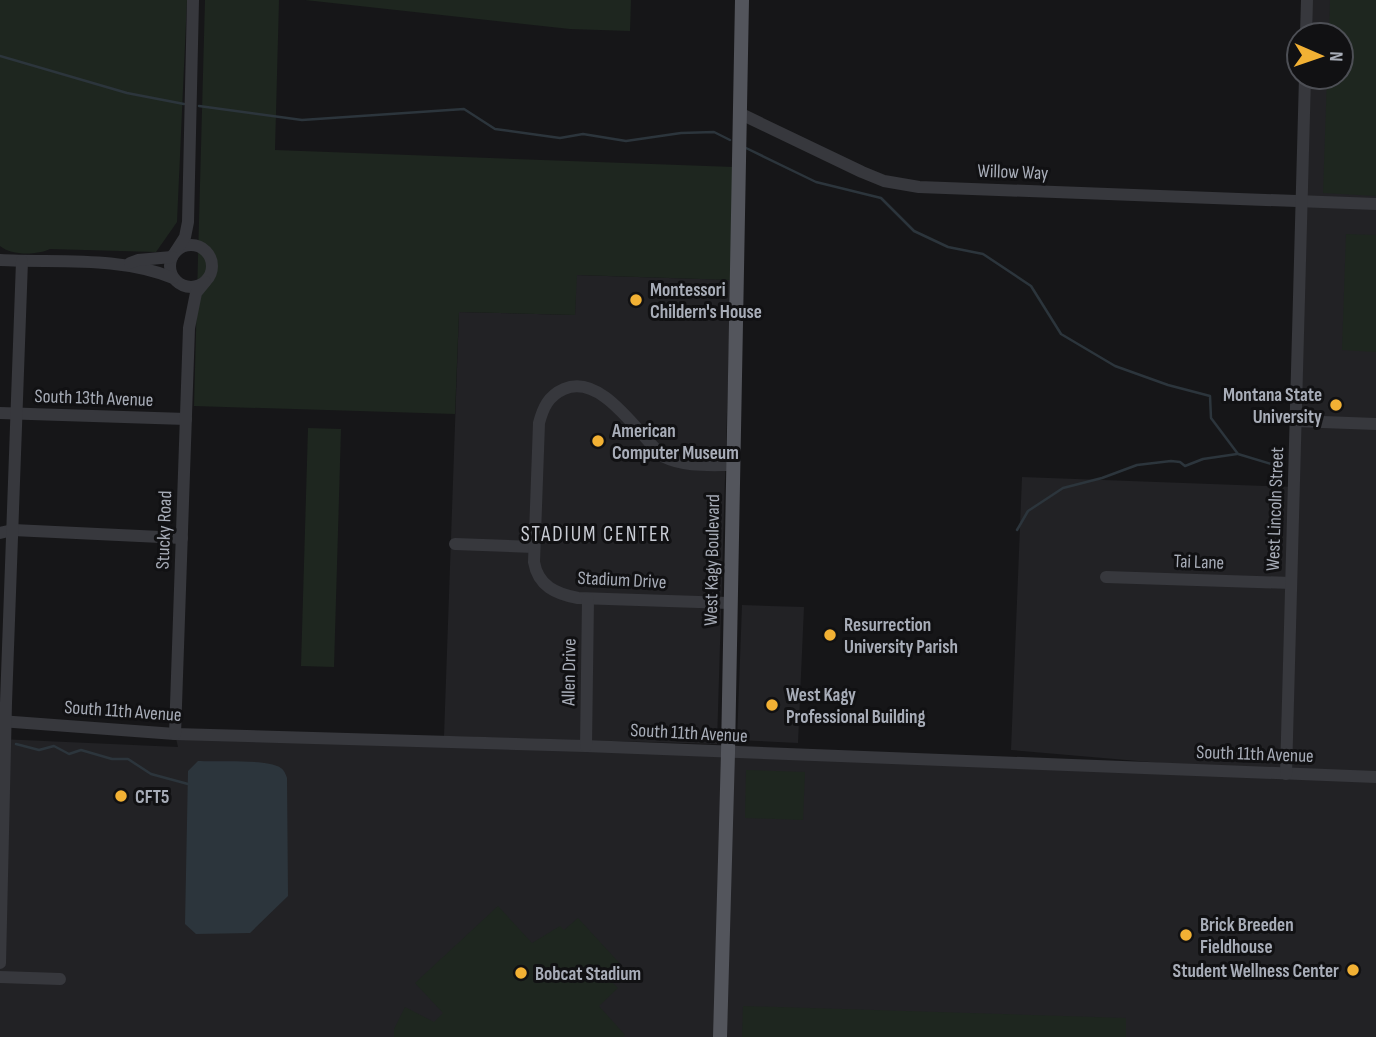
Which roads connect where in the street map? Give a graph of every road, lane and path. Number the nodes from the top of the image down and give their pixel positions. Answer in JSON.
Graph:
{"nodes":[{"id":1,"x":193,"y":0,"type":"edge"},
{"id":2,"x":742,"y":0,"type":"edge"},
{"id":3,"x":1307,"y":0,"type":"edge"},
{"id":4,"x":1306,"y":21,"type":"edge"},
{"id":5,"x":1305,"y":91,"type":"edge"},
{"id":6,"x":738,"y":113,"type":"junction"},
{"id":7,"x":189,"y":201,"type":"junction"},
{"id":8,"x":1302,"y":201,"type":"junction"},
{"id":9,"x":1376,"y":204,"type":"edge"},
{"id":10,"x":202,"y":248,"type":"junction"},
{"id":11,"x":174,"y":254,"type":"junction"},
{"id":12,"x":0,"y":260,"type":"edge"},
{"id":13,"x":22,"y":261,"type":"junction"},
{"id":14,"x":127,"y":265,"type":"junction"},
{"id":15,"x":175,"y":280,"type":"junction"},
{"id":16,"x":205,"y":282,"type":"junction"},
{"id":17,"x":189,"y":328,"type":"junction"},
{"id":18,"x":0,"y":412,"type":"edge"},
{"id":19,"x":18,"y":413,"type":"junction"},
{"id":20,"x":186,"y":419,"type":"junction"},
{"id":21,"x":1296,"y":421,"type":"junction"},
{"id":22,"x":1376,"y":424,"type":"edge"},
{"id":23,"x":732,"y":465,"type":"junction"},
{"id":24,"x":6,"y":531,"type":"edge"},
{"id":25,"x":182,"y":538,"type":"junction"},
{"id":26,"x":455,"y":544,"type":"dead end"},
{"id":27,"x":534,"y":547,"type":"junction"},
{"id":28,"x":1106,"y":577,"type":"dead end"},
{"id":29,"x":1291,"y":583,"type":"junction"},
{"id":30,"x":588,"y":598,"type":"junction"},
{"id":31,"x":729,"y":603,"type":"junction"},
{"id":32,"x":3,"y":722,"type":"edge"},
{"id":33,"x":175,"y":734,"type":"junction"},
{"id":34,"x":586,"y":746,"type":"junction"},
{"id":35,"x":728,"y":753,"type":"junction"},
{"id":36,"x":1286,"y":774,"type":"junction"},
{"id":37,"x":1376,"y":777,"type":"edge"},
{"id":38,"x":0,"y":963,"type":"edge"},
{"id":39,"x":0,"y":977,"type":"edge"},
{"id":40,"x":60,"y":979,"type":"dead end"},
{"id":41,"x":720,"y":1037,"type":"edge"}],
"edges":[{"from":1,"to":7,"type":"street"},
{"from":2,"to":6,"type":"main road","name":"West Kagy Boulevard"},
{"from":3,"to":4,"type":"street"},
{"from":5,"to":8,"type":"street","name":"West Lincoln Street"},
{"from":6,"to":8,"type":"street","name":"Willow Way"},
{"from":6,"to":23,"type":"main road","name":"West Kagy Boulevard"},
{"from":7,"to":10,"type":"street"},
{"from":7,"to":11,"type":"street"},
{"from":8,"to":9,"type":"street","name":"Willow Way"},
{"from":8,"to":21,"type":"street","name":"West Lincoln Street"},
{"from":10,"to":11,"type":"street"},
{"from":10,"to":16,"type":"street"},
{"from":11,"to":14,"type":"street"},
{"from":11,"to":15,"type":"street"},
{"from":12,"to":13,"type":"street"},
{"from":13,"to":14,"type":"street"},
{"from":13,"to":19,"type":"street"},
{"from":14,"to":15,"type":"street"},
{"from":15,"to":16,"type":"street"},
{"from":15,"to":17,"type":"street","name":"Stucky Road"},
{"from":16,"to":17,"type":"street","name":"Stucky Road"},
{"from":17,"to":20,"type":"street","name":"Stucky Road"},
{"from":18,"to":19,"type":"street","name":"South 13th Avenue"},
{"from":19,"to":20,"type":"street","name":"South 13th Avenue"},
{"from":19,"to":24,"type":"street"},
{"from":20,"to":25,"type":"street","name":"Stucky Road"},
{"from":21,"to":22,"type":"street"},
{"from":21,"to":29,"type":"street","name":"West Lincoln Street"},
{"from":23,"to":27,"type":"street","name":"Stadium Drive"},
{"from":23,"to":31,"type":"main road","name":"West Kagy Boulevard"},
{"from":24,"to":25,"type":"street"},
{"from":24,"to":32,"type":"street"},
{"from":25,"to":33,"type":"street","name":"Stucky Road"},
{"from":26,"to":27,"type":"street"},
{"from":27,"to":30,"type":"street","name":"Stadium Drive"},
{"from":28,"to":29,"type":"street","name":"Tai Lane"},
{"from":29,"to":36,"type":"street","name":"West Lincoln Street"},
{"from":30,"to":31,"type":"street","name":"Stadium Drive"},
{"from":30,"to":34,"type":"street","name":"Allen Drive"},
{"from":31,"to":35,"type":"main road","name":"West Kagy Boulevard"},
{"from":32,"to":33,"type":"street","name":"South 11th Avenue"},
{"from":32,"to":38,"type":"street"},
{"from":33,"to":34,"type":"street","name":"South 11th Avenue"},
{"from":34,"to":35,"type":"street","name":"South 11th Avenue"},
{"from":35,"to":36,"type":"street","name":"South 11th Avenue"},
{"from":35,"to":41,"type":"main road","name":"West Kagy Boulevard"},
{"from":36,"to":37,"type":"street","name":"South 11th Avenue"},
{"from":39,"to":40,"type":"street"}]}
